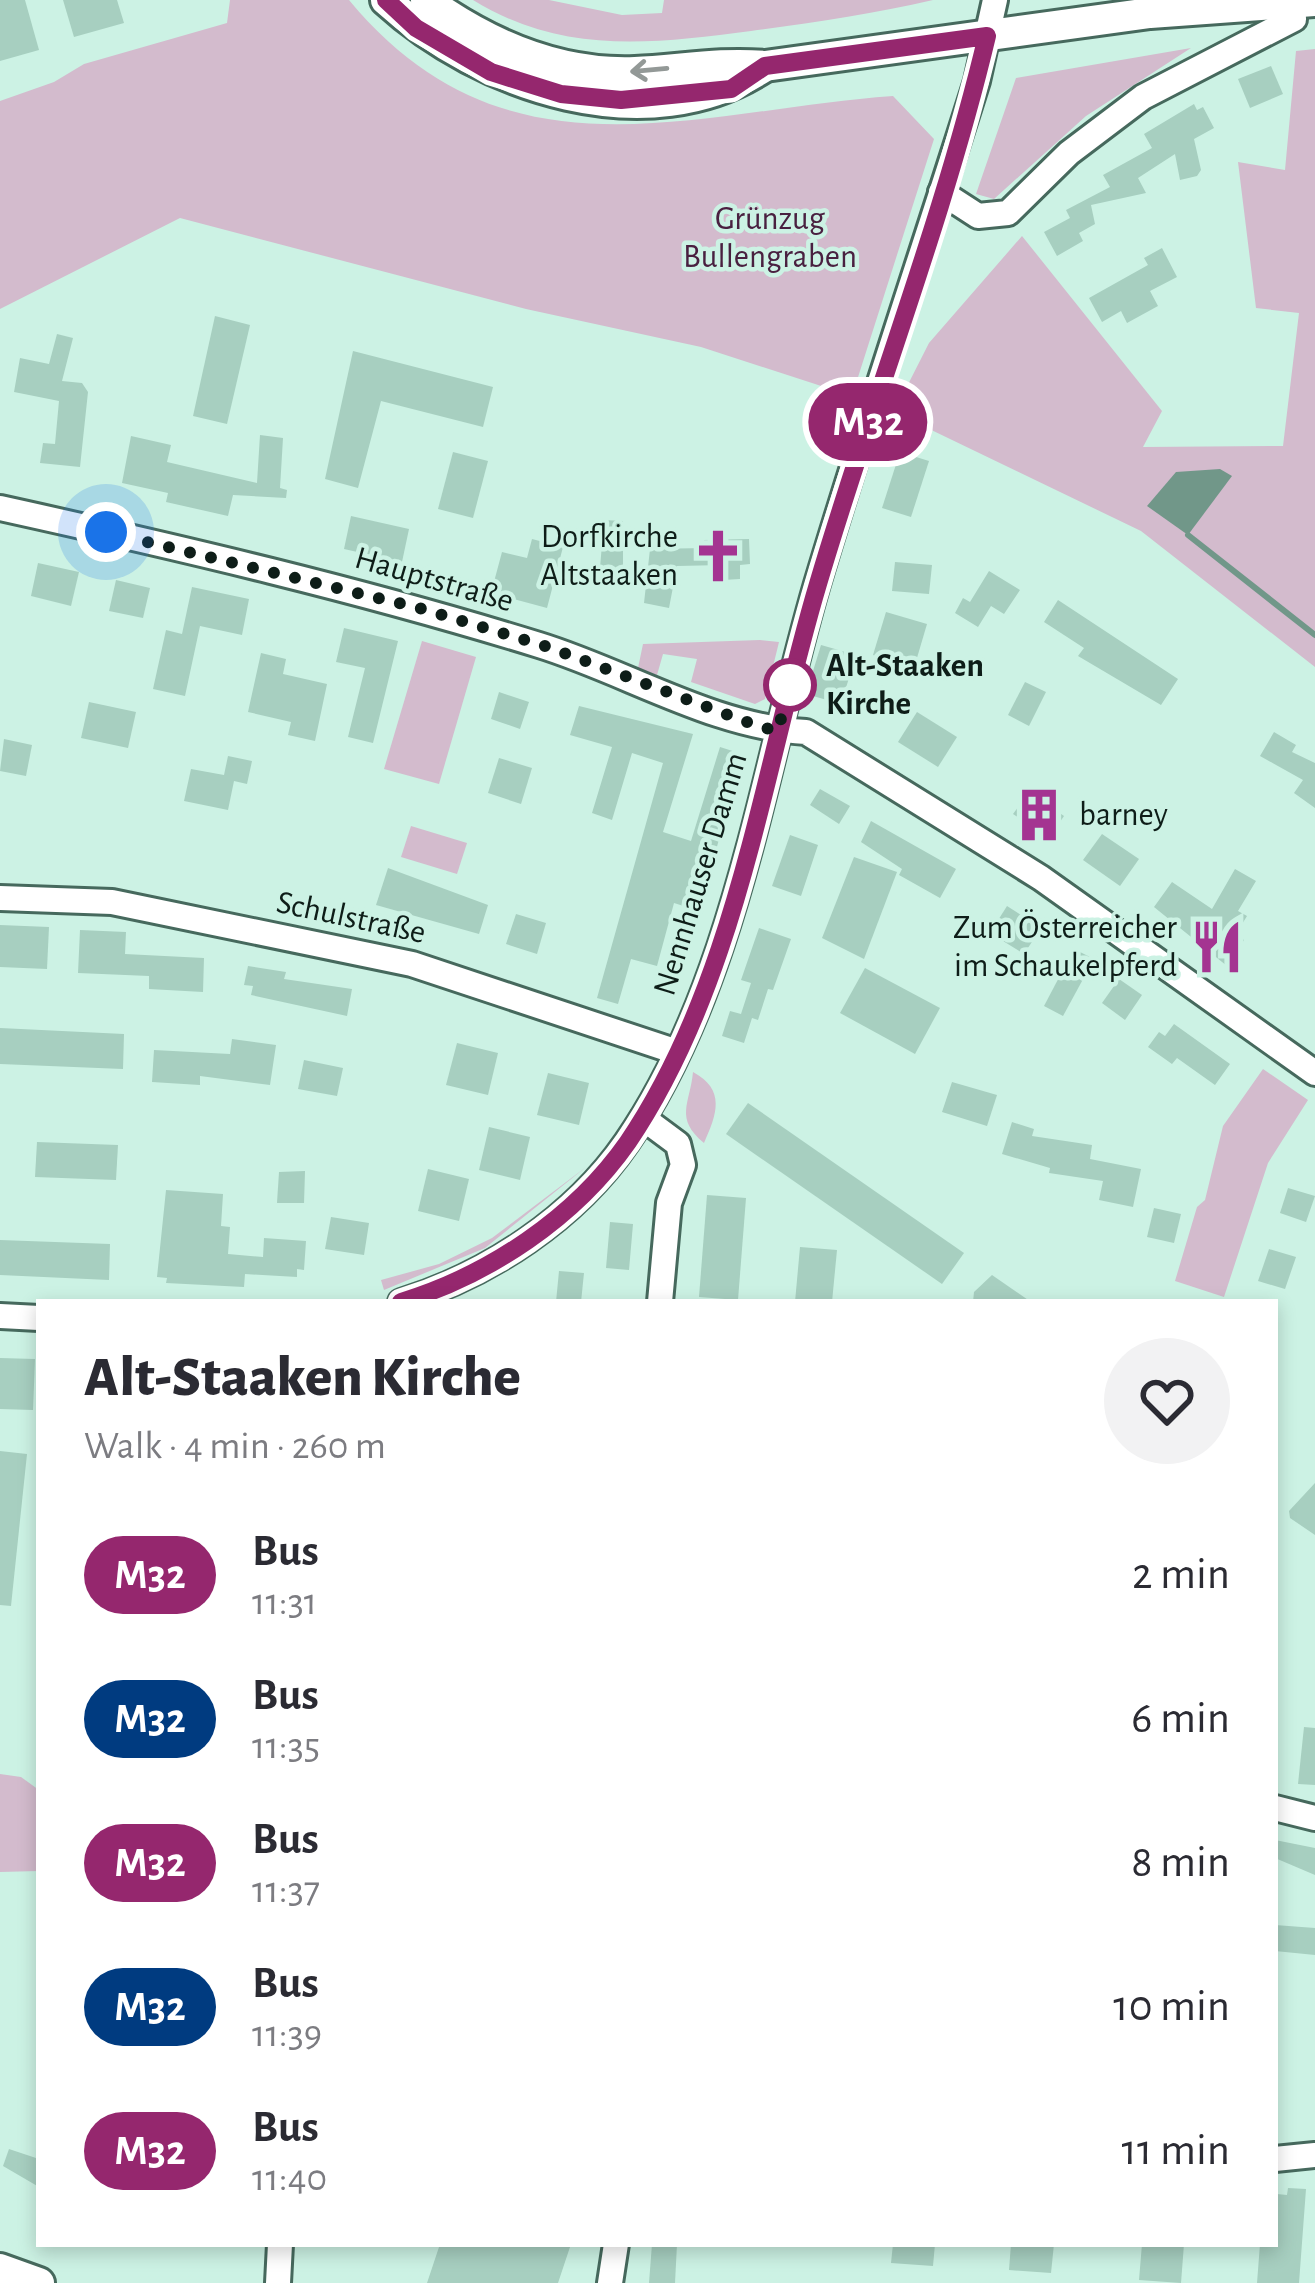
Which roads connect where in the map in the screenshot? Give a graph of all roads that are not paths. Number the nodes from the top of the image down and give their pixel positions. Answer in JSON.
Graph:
{"nodes":[{"id":1,"x":386,"y":0,"type":"edge"},
{"id":2,"x":426,"y":0,"type":"edge"},
{"id":3,"x":995,"y":0,"type":"edge"},
{"id":4,"x":1304,"y":2,"type":"edge"},
{"id":5,"x":987,"y":36,"type":"junction"},
{"id":6,"x":765,"y":66,"type":"junction"},
{"id":7,"x":941,"y":192,"type":"junction"},
{"id":8,"x":0,"y":508,"type":"edge"},
{"id":9,"x":778,"y":730,"type":"junction"},
{"id":10,"x":0,"y":898,"type":"edge"},
{"id":11,"x":677,"y":1052,"type":"junction"},
{"id":12,"x":1315,"y":1073,"type":"edge"},
{"id":13,"x":643,"y":1118,"type":"junction"},
{"id":14,"x":408,"y":1299,"type":"edge"},
{"id":15,"x":660,"y":1299,"type":"edge"},
{"id":16,"x":0,"y":1316,"type":"edge"},
{"id":17,"x":36,"y":1318,"type":"edge"},
{"id":18,"x":1278,"y":1809,"type":"edge"},
{"id":19,"x":1315,"y":1818,"type":"edge"},
{"id":20,"x":1315,"y":2155,"type":"edge"},
{"id":21,"x":1278,"y":2159,"type":"edge"},
{"id":22,"x":280,"y":2247,"type":"edge"},
{"id":23,"x":616,"y":2247,"type":"edge"},
{"id":24,"x":0,"y":2269,"type":"edge"},
{"id":25,"x":38,"y":2283,"type":"edge"},
{"id":26,"x":278,"y":2283,"type":"edge"},
{"id":27,"x":610,"y":2283,"type":"edge"}],
"edges":[{"from":1,"to":6,"type":"main road"},
{"from":6,"to":2,"type":"main road","one_way":true},
{"from":3,"to":5,"type":"street","name":"Nennhauser Damm"},
{"from":4,"to":5,"type":"main road"},
{"from":4,"to":7,"type":"street"},
{"from":5,"to":6,"type":"main road"},
{"from":5,"to":7,"type":"street","name":"Nennhauser Damm"},
{"from":7,"to":9,"type":"street","name":"Nennhauser Damm"},
{"from":8,"to":9,"type":"street","name":"Hauptstraße"},
{"from":9,"to":11,"type":"street","name":"Nennhauser Damm"},
{"from":9,"to":12,"type":"street","name":"Hauptstraße"},
{"from":10,"to":11,"type":"street","name":"Schulstraße"},
{"from":11,"to":13,"type":"street","name":"Nennhauser Damm"},
{"from":13,"to":14,"type":"street","name":"Nennhauser Damm"},
{"from":13,"to":15,"type":"street"},
{"from":16,"to":17,"type":"street"},
{"from":18,"to":19,"type":"street"},
{"from":20,"to":21,"type":"street"},
{"from":22,"to":26,"type":"street"},
{"from":23,"to":27,"type":"street"},
{"from":24,"to":25,"type":"main road"}]}
